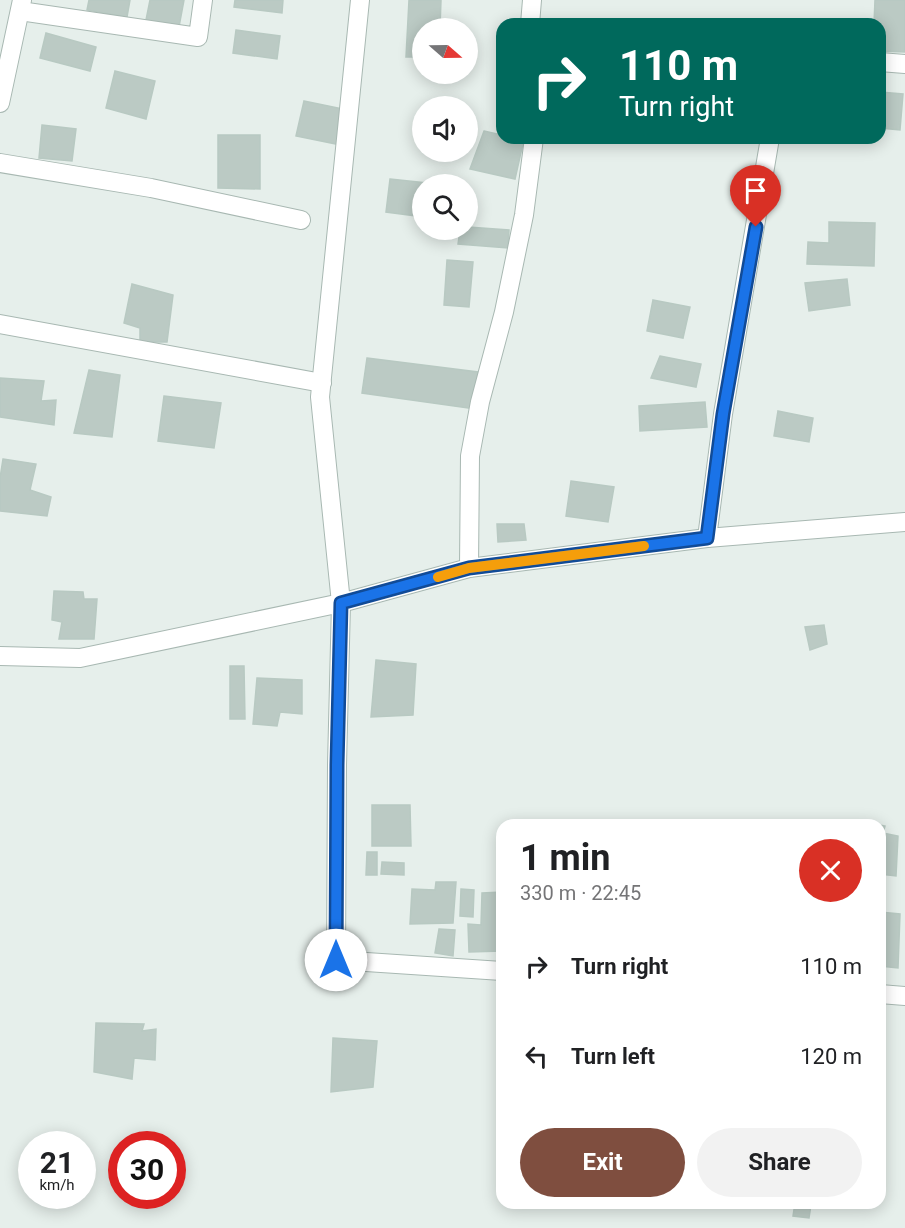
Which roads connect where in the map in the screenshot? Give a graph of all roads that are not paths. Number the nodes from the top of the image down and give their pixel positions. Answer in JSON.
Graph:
{"nodes":[{"id":1,"x":203,"y":0,"type":"edge"},
{"id":2,"x":360,"y":0,"type":"edge"},
{"id":3,"x":532,"y":0,"type":"edge"},
{"id":4,"x":21,"y":5,"type":"edge"},
{"id":5,"x":530,"y":18,"type":"edge"},
{"id":6,"x":886,"y":62,"type":"edge"},
{"id":7,"x":905,"y":64,"type":"edge"},
{"id":8,"x":0,"y":103,"type":"edge"},
{"id":9,"x":533,"y":144,"type":"edge"},
{"id":10,"x":769,"y":144,"type":"edge"},
{"id":11,"x":0,"y":162,"type":"edge"},
{"id":12,"x":301,"y":220,"type":"dead end"},
{"id":13,"x":0,"y":324,"type":"edge"},
{"id":14,"x":322,"y":383,"type":"junction"},
{"id":15,"x":905,"y":522,"type":"edge"},
{"id":16,"x":707,"y":538,"type":"junction"},
{"id":17,"x":469,"y":568,"type":"junction"},
{"id":18,"x":341,"y":603,"type":"junction"},
{"id":19,"x":0,"y":656,"type":"edge"},
{"id":20,"x":496,"y":970,"type":"edge"},
{"id":21,"x":886,"y":994,"type":"edge"},
{"id":22,"x":905,"y":996,"type":"edge"}],
"edges":[{"from":1,"to":4,"type":"street"},
{"from":2,"to":14,"type":"street"},
{"from":3,"to":5,"type":"street"},
{"from":4,"to":8,"type":"street"},
{"from":6,"to":7,"type":"street"},
{"from":9,"to":17,"type":"street"},
{"from":10,"to":16,"type":"street"},
{"from":11,"to":12,"type":"street"},
{"from":13,"to":14,"type":"street"},
{"from":14,"to":18,"type":"street"},
{"from":15,"to":16,"type":"street"},
{"from":16,"to":17,"type":"street"},
{"from":17,"to":18,"type":"street"},
{"from":18,"to":19,"type":"street"},
{"from":18,"to":20,"type":"street"},
{"from":21,"to":22,"type":"street"}]}
